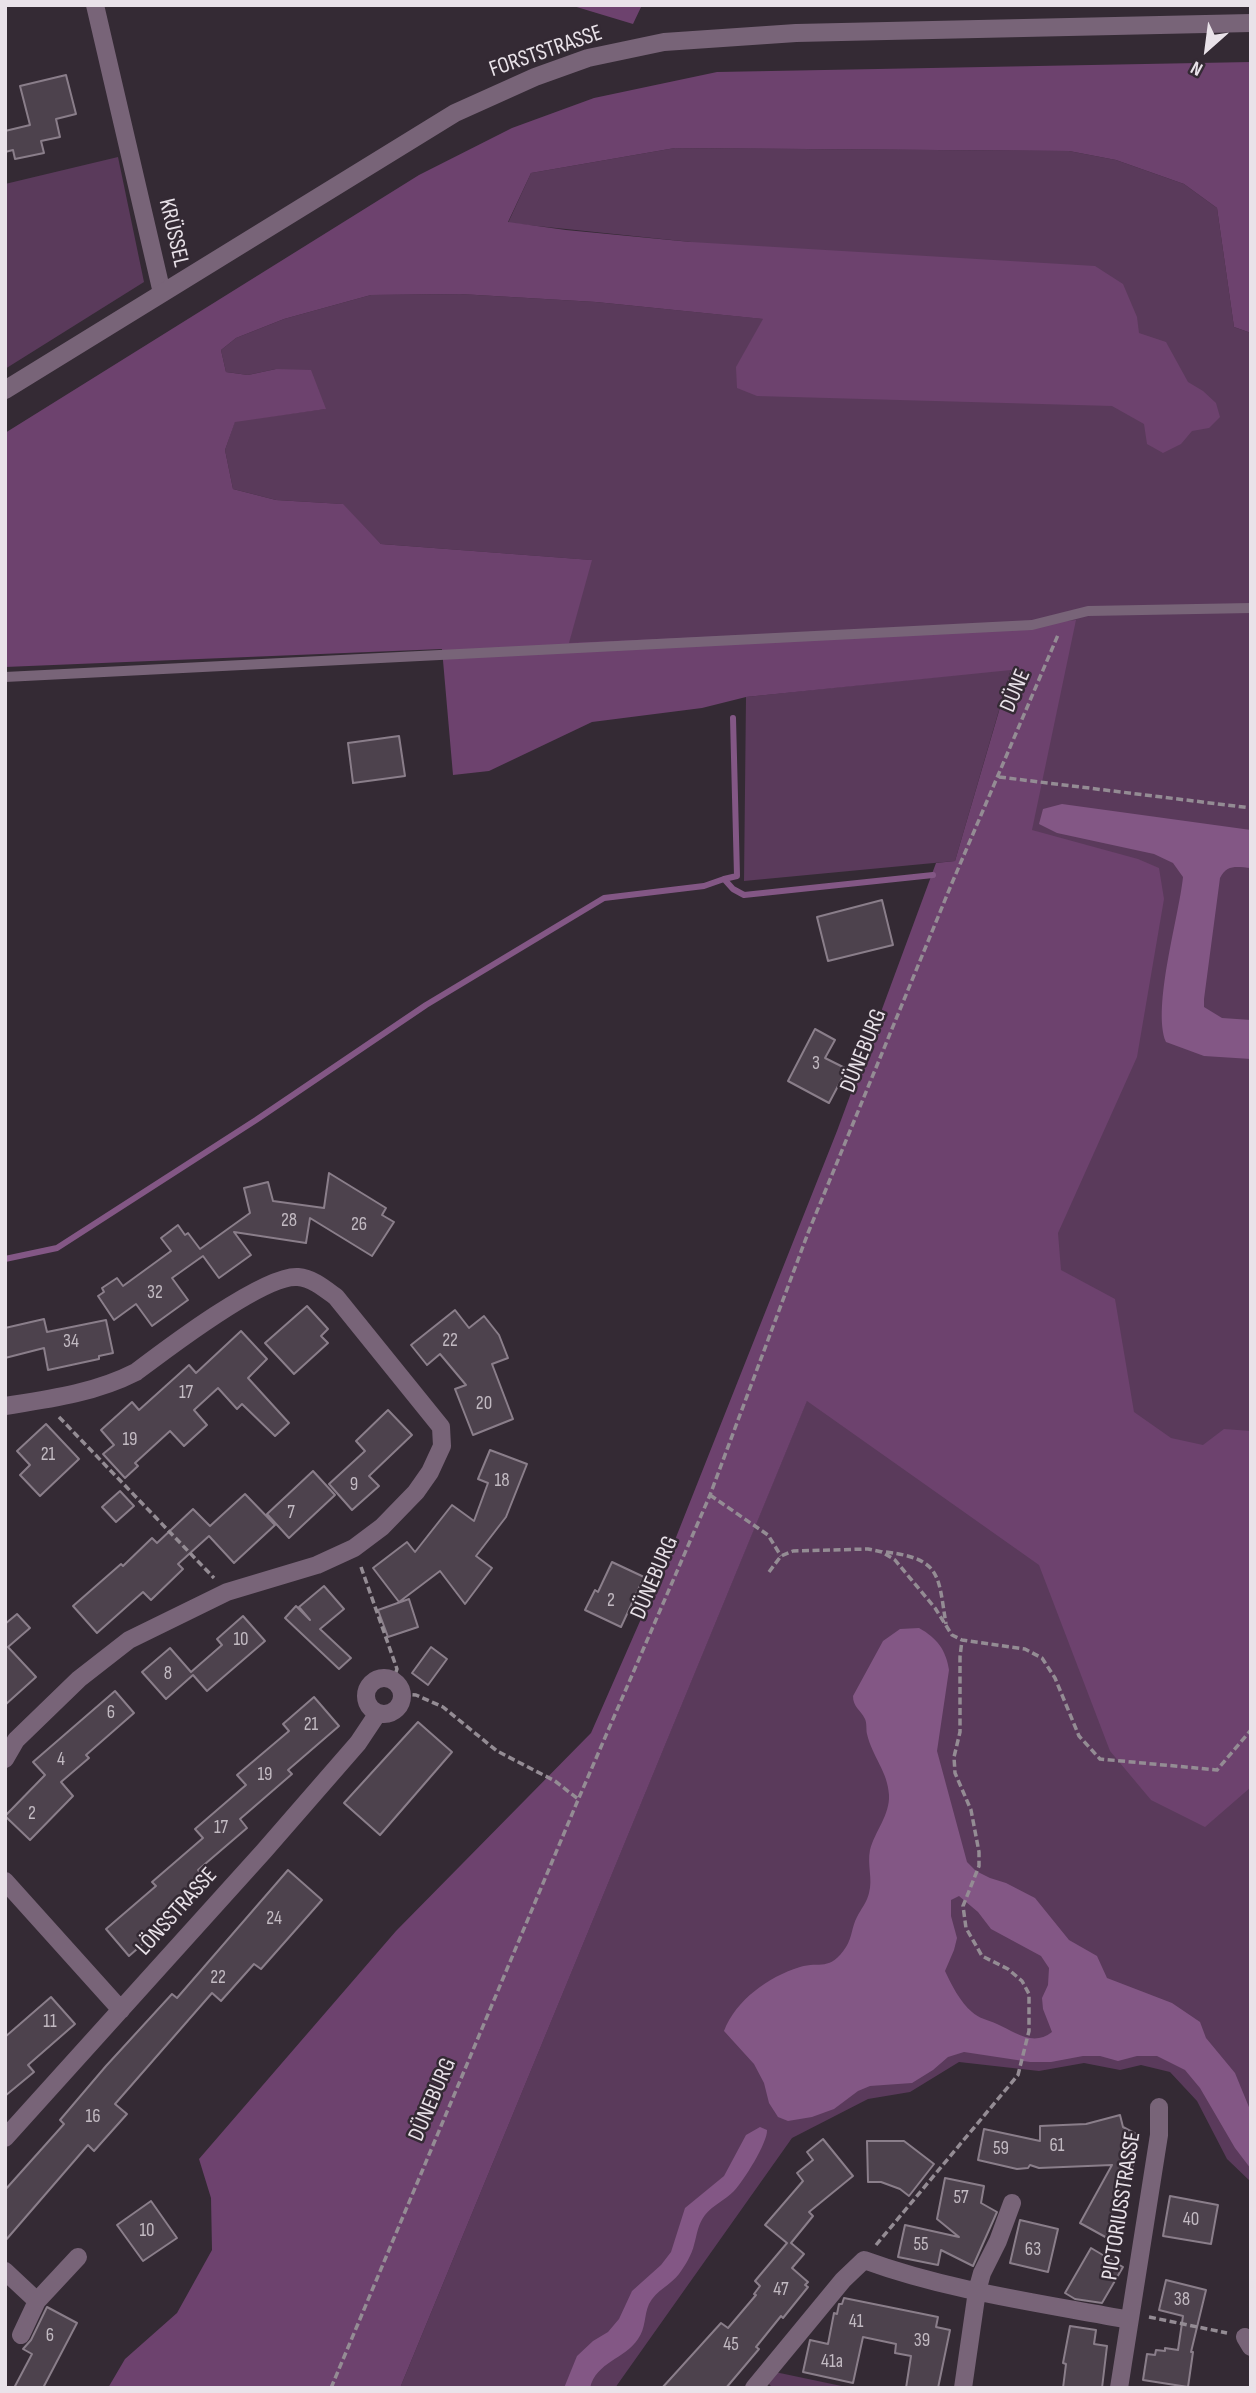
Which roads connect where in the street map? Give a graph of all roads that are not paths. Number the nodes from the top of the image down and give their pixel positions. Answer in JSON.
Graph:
{"nodes":[{"id":1,"x":94,"y":5,"type":"edge"},
{"id":2,"x":1251,"y":23,"type":"edge"},
{"id":3,"x":162,"y":293,"type":"junction"},
{"id":4,"x":5,"y":390,"type":"edge"},
{"id":5,"x":1251,"y":608,"type":"edge"},
{"id":6,"x":5,"y":677,"type":"edge"},
{"id":7,"x":5,"y":1406,"type":"edge"},
{"id":8,"x":378,"y":1713,"type":"junction"},
{"id":9,"x":11,"y":1734,"type":"edge"},
{"id":10,"x":5,"y":1759,"type":"edge"},
{"id":11,"x":5,"y":1881,"type":"edge"},
{"id":12,"x":121,"y":2010,"type":"junction"},
{"id":13,"x":1159,"y":2107,"type":"dead end"},
{"id":14,"x":5,"y":2138,"type":"edge"},
{"id":15,"x":1013,"y":2203,"type":"dead end"},
{"id":16,"x":78,"y":2257,"type":"dead end"},
{"id":17,"x":5,"y":2271,"type":"edge"},
{"id":18,"x":977,"y":2291,"type":"junction"},
{"id":19,"x":37,"y":2301,"type":"junction"},
{"id":20,"x":1130,"y":2316,"type":"junction"},
{"id":21,"x":21,"y":2335,"type":"dead end"},
{"id":22,"x":754,"y":2388,"type":"edge"},
{"id":23,"x":962,"y":2388,"type":"edge"},
{"id":24,"x":1119,"y":2388,"type":"edge"}],
"edges":[{"from":1,"to":3,"type":"street","name":"KRÜSSEL"},
{"from":2,"to":3,"type":"street","name":"FORSTSTRASSE"},
{"from":3,"to":4,"type":"street","name":"KRÜSSEL"},
{"from":5,"to":6,"type":"lane"},
{"from":7,"to":9,"type":"street"},
{"from":8,"to":8,"type":"street"},
{"from":8,"to":12,"type":"street","name":"LÖNSSTRASSE"},
{"from":9,"to":10,"type":"street"},
{"from":11,"to":12,"type":"street"},
{"from":12,"to":14,"type":"street","name":"LÖNSSTRASSE"},
{"from":13,"to":20,"type":"street","name":"PICTORIUSSTRASSE"},
{"from":15,"to":18,"type":"street"},
{"from":16,"to":19,"type":"street"},
{"from":17,"to":19,"type":"street"},
{"from":18,"to":20,"type":"street"},
{"from":18,"to":22,"type":"street"},
{"from":18,"to":23,"type":"street"},
{"from":19,"to":21,"type":"street"},
{"from":20,"to":24,"type":"street","name":"PICTORIUSSTRASSE"}]}
